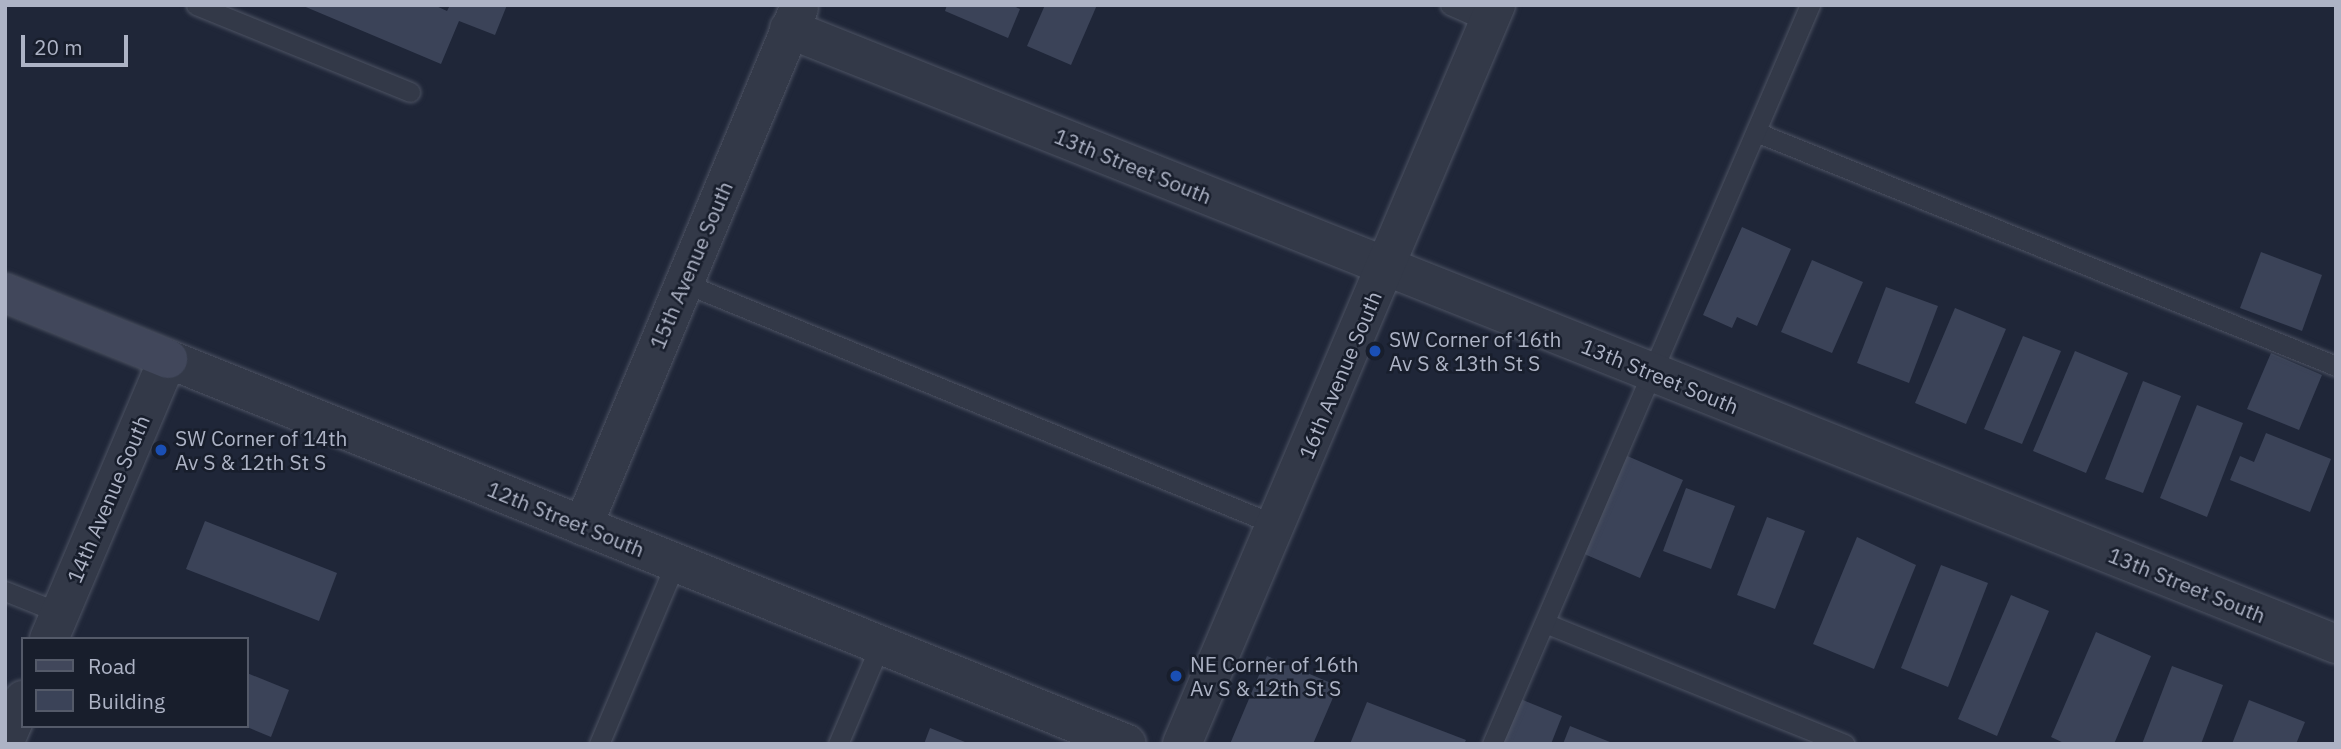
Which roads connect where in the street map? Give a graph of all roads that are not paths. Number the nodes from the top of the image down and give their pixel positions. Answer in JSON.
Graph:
{"nodes":[{"id":1,"x":196,"y":5,"type":"edge"},
{"id":2,"x":1450,"y":5,"type":"edge"},
{"id":3,"x":1810,"y":5,"type":"edge"},
{"id":4,"x":1492,"y":14,"type":"edge"},
{"id":5,"x":795,"y":17,"type":"edge"},
{"id":6,"x":410,"y":92,"type":"dead end"},
{"id":7,"x":1756,"y":132,"type":"junction"},
{"id":8,"x":1385,"y":267,"type":"junction"},
{"id":9,"x":684,"y":283,"type":"junction"},
{"id":10,"x":5,"y":292,"type":"edge"},
{"id":11,"x":168,"y":359,"type":"junction"},
{"id":12,"x":2336,"y":366,"type":"edge"},
{"id":13,"x":1652,"y":373,"type":"junction"},
{"id":14,"x":1276,"y":525,"type":"junction"},
{"id":15,"x":583,"y":526,"type":"junction"},
{"id":16,"x":675,"y":564,"type":"junction"},
{"id":17,"x":5,"y":591,"type":"edge"},
{"id":18,"x":1545,"y":623,"type":"junction"},
{"id":19,"x":54,"y":626,"type":"edge"},
{"id":20,"x":2336,"y":644,"type":"edge"},
{"id":21,"x":880,"y":645,"type":"junction"},
{"id":22,"x":21,"y":705,"type":"edge"},
{"id":23,"x":5,"y":741,"type":"edge"},
{"id":24,"x":598,"y":744,"type":"edge"},
{"id":25,"x":838,"y":744,"type":"edge"},
{"id":26,"x":1127,"y":744,"type":"edge"},
{"id":27,"x":1182,"y":744,"type":"edge"},
{"id":28,"x":1492,"y":744,"type":"edge"},
{"id":29,"x":1845,"y":744,"type":"edge"}],
"edges":[{"from":1,"to":6,"type":"lane"},
{"from":2,"to":4,"type":"lane"},
{"from":3,"to":7,"type":"lane"},
{"from":4,"to":8,"type":"street","name":"16th Avenue South"},
{"from":5,"to":8,"type":"street","name":"13th Street South"},
{"from":5,"to":9,"type":"street","name":"15th Avenue South"},
{"from":7,"to":12,"type":"lane"},
{"from":7,"to":13,"type":"lane"},
{"from":8,"to":13,"type":"street","name":"13th Street South"},
{"from":8,"to":14,"type":"street","name":"16th Avenue South"},
{"from":9,"to":14,"type":"lane"},
{"from":9,"to":15,"type":"street","name":"15th Avenue South"},
{"from":10,"to":11,"type":"street","name":"12th Street South"},
{"from":11,"to":15,"type":"street","name":"12th Street South"},
{"from":11,"to":19,"type":"street","name":"14th Avenue South"},
{"from":13,"to":18,"type":"lane"},
{"from":13,"to":20,"type":"street","name":"13th Street South"},
{"from":14,"to":27,"type":"street","name":"16th Avenue South"},
{"from":15,"to":16,"type":"street","name":"12th Street South"},
{"from":16,"to":21,"type":"street","name":"12th Street South"},
{"from":16,"to":24,"type":"lane"},
{"from":17,"to":19,"type":"lane"},
{"from":18,"to":28,"type":"lane"},
{"from":18,"to":29,"type":"lane"},
{"from":21,"to":25,"type":"lane"},
{"from":21,"to":26,"type":"street","name":"12th Street South"},
{"from":22,"to":23,"type":"street"}]}
